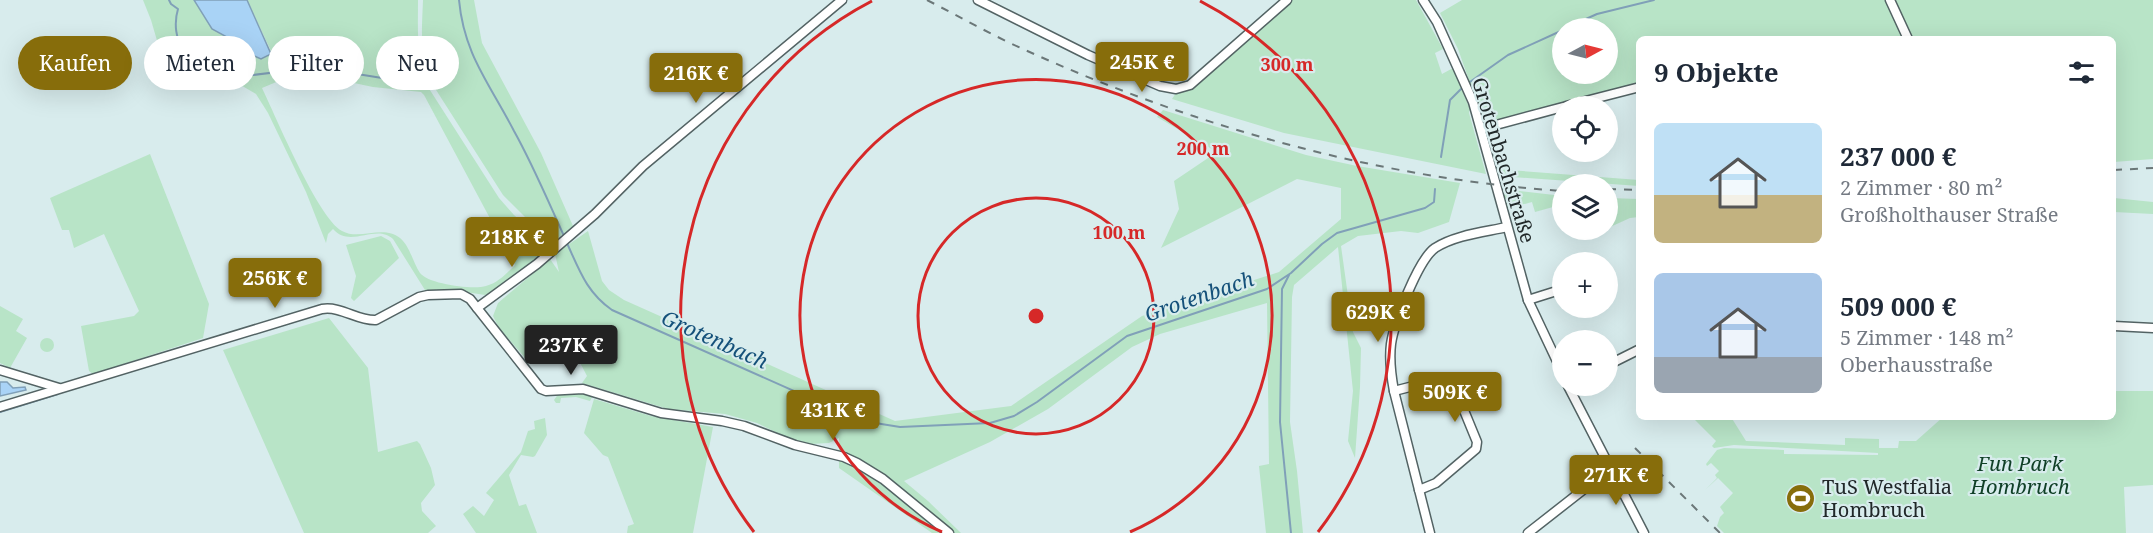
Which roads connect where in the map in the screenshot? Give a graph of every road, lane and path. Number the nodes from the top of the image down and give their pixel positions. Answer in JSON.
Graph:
{"nodes":[{"id":1,"x":842,"y":0,"type":"edge"},
{"id":2,"x":978,"y":0,"type":"edge"},
{"id":3,"x":1287,"y":0,"type":"edge"},
{"id":4,"x":1423,"y":0,"type":"edge"},
{"id":5,"x":1890,"y":0,"type":"edge"},
{"id":6,"x":1907,"y":36,"type":"edge"},
{"id":7,"x":1636,"y":88,"type":"edge"},
{"id":8,"x":1606,"y":96,"type":"edge"},
{"id":9,"x":1552,"y":110,"type":"edge"},
{"id":10,"x":1481,"y":129,"type":"junction"},
{"id":11,"x":1507,"y":227,"type":"junction"},
{"id":12,"x":1552,"y":292,"type":"edge"},
{"id":13,"x":1528,"y":300,"type":"junction"},
{"id":14,"x":477,"y":308,"type":"junction"},
{"id":15,"x":2116,"y":326,"type":"edge"},
{"id":16,"x":2153,"y":328,"type":"edge"},
{"id":17,"x":1552,"y":351,"type":"edge"},
{"id":18,"x":1636,"y":351,"type":"edge"},
{"id":19,"x":1618,"y":360,"type":"edge"},
{"id":20,"x":0,"y":370,"type":"edge"},
{"id":21,"x":59,"y":388,"type":"junction"},
{"id":22,"x":1394,"y":391,"type":"junction"},
{"id":23,"x":1575,"y":396,"type":"edge"},
{"id":24,"x":0,"y":407,"type":"edge"},
{"id":25,"x":1611,"y":468,"type":"junction"},
{"id":26,"x":1419,"y":490,"type":"junction"},
{"id":27,"x":949,"y":533,"type":"edge"},
{"id":28,"x":1430,"y":533,"type":"edge"},
{"id":29,"x":1528,"y":533,"type":"edge"},
{"id":30,"x":1644,"y":533,"type":"edge"}],
"edges":[{"from":1,"to":14,"type":"street"},
{"from":2,"to":3,"type":"street"},
{"from":4,"to":10,"type":"street","name":"Grotenbachstraße"},
{"from":5,"to":6,"type":"street"},
{"from":7,"to":8,"type":"street"},
{"from":9,"to":10,"type":"street"},
{"from":10,"to":11,"type":"street","name":"Grotenbachstraße"},
{"from":11,"to":13,"type":"street","name":"Grotenbachstraße"},
{"from":11,"to":22,"type":"street"},
{"from":12,"to":13,"type":"street"},
{"from":13,"to":17,"type":"street","name":"Grotenbachstraße"},
{"from":14,"to":21,"type":"street"},
{"from":14,"to":27,"type":"street"},
{"from":15,"to":16,"type":"street"},
{"from":18,"to":19,"type":"street"},
{"from":20,"to":21,"type":"street"},
{"from":21,"to":24,"type":"street"},
{"from":22,"to":26,"type":"street"},
{"from":22,"to":26,"type":"street"},
{"from":23,"to":25,"type":"street"},
{"from":25,"to":29,"type":"street"},
{"from":25,"to":30,"type":"street"},
{"from":26,"to":28,"type":"street"}]}
